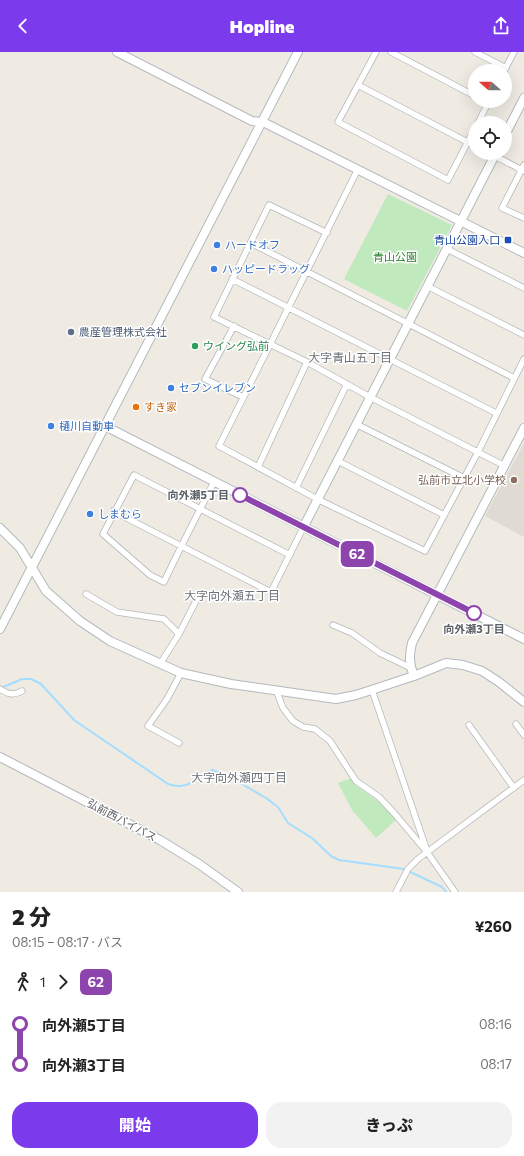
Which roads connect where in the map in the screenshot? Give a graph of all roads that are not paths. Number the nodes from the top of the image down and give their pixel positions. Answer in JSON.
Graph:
{"nodes":[{"id":1,"x":117,"y":52,"type":"edge"},
{"id":2,"x":298,"y":52,"type":"edge"},
{"id":3,"x":376,"y":52,"type":"edge"},
{"id":4,"x":390,"y":52,"type":"edge"},
{"id":5,"x":475,"y":52,"type":"edge"},
{"id":6,"x":514,"y":52,"type":"edge"},
{"id":7,"x":496,"y":64,"type":"edge"},
{"id":8,"x":508,"y":64,"type":"edge"},
{"id":9,"x":358,"y":85,"type":"junction"},
{"id":10,"x":468,"y":92,"type":"edge"},
{"id":11,"x":524,"y":98,"type":"edge"},
{"id":12,"x":512,"y":121,"type":"edge"},
{"id":13,"x":262,"y":122,"type":"junction"},
{"id":14,"x":468,"y":142,"type":"joint"},
{"id":15,"x":490,"y":160,"type":"edge"},
{"id":16,"x":505,"y":160,"type":"edge"},
{"id":17,"x":523,"y":169,"type":"edge"},
{"id":18,"x":358,"y":170,"type":"junction"},
{"id":19,"x":524,"y":218,"type":"edge"},
{"id":20,"x":462,"y":221,"type":"junction"},
{"id":21,"x":327,"y":233,"type":"junction"},
{"id":22,"x":251,"y":243,"type":"junction"},
{"id":23,"x":447,"y":249,"type":"junction"},
{"id":24,"x":524,"y":253,"type":"edge"},
{"id":25,"x":308,"y":270,"type":"junction"},
{"id":26,"x":232,"y":280,"type":"junction"},
{"id":27,"x":427,"y":286,"type":"junction"},
{"id":28,"x":524,"y":288,"type":"edge"},
{"id":29,"x":289,"y":309,"type":"junction"},
{"id":30,"x":408,"y":322,"type":"junction"},
{"id":31,"x":234,"y":326,"type":"junction"},
{"id":32,"x":524,"y":335,"type":"edge"},
{"id":33,"x":270,"y":344,"type":"junction"},
{"id":34,"x":389,"y":359,"type":"junction"},
{"id":35,"x":524,"y":359,"type":"edge"},
{"id":36,"x":307,"y":362,"type":"junction"},
{"id":37,"x":514,"y":378,"type":"junction"},
{"id":38,"x":347,"y":384,"type":"junction"},
{"id":39,"x":244,"y":397,"type":"junction"},
{"id":40,"x":370,"y":397,"type":"junction"},
{"id":41,"x":496,"y":414,"type":"junction"},
{"id":42,"x":356,"y":424,"type":"junction"},
{"id":43,"x":105,"y":426,"type":"junction"},
{"id":44,"x":524,"y":428,"type":"edge"},
{"id":45,"x":478,"y":452,"type":"junction"},
{"id":46,"x":338,"y":461,"type":"junction"},
{"id":47,"x":505,"y":466,"type":"junction"},
{"id":48,"x":258,"y":467,"type":"junction"},
{"id":49,"x":464,"y":478,"type":"junction"},
{"id":50,"x":214,"y":482,"type":"junction"},
{"id":51,"x":296,"y":488,"type":"junction"},
{"id":52,"x":319,"y":500,"type":"junction"},
{"id":53,"x":200,"y":508,"type":"junction"},
{"id":54,"x":113,"y":512,"type":"junction"},
{"id":55,"x":444,"y":515,"type":"junction"},
{"id":56,"x":0,"y":528,"type":"edge"},
{"id":57,"x":303,"y":528,"type":"junction"},
{"id":58,"x":180,"y":547,"type":"junction"},
{"id":59,"x":290,"y":554,"type":"junction"},
{"id":60,"x":32,"y":568,"type":"junction"},
{"id":61,"x":86,"y":594,"type":"dead end"},
{"id":62,"x":437,"y":594,"type":"junction"},
{"id":63,"x":199,"y":595,"type":"dead end"},
{"id":64,"x":333,"y":625,"type":"dead end"},
{"id":65,"x":0,"y":629,"type":"edge"},
{"id":66,"x":179,"y":634,"type":"junction"},
{"id":67,"x":524,"y":639,"type":"edge"},
{"id":68,"x":160,"y":664,"type":"junction"},
{"id":69,"x":411,"y":668,"type":"junction"},
{"id":70,"x":181,"y":674,"type":"junction"},
{"id":71,"x":414,"y":676,"type":"junction"},
{"id":72,"x":0,"y":689,"type":"edge"},
{"id":73,"x":276,"y":690,"type":"junction"},
{"id":74,"x":372,"y":690,"type":"junction"},
{"id":75,"x":22,"y":691,"type":"dead end"},
{"id":76,"x":524,"y":702,"type":"edge"},
{"id":77,"x":516,"y":724,"type":"dead end"},
{"id":78,"x":469,"y":725,"type":"dead end"},
{"id":79,"x":524,"y":735,"type":"edge"},
{"id":80,"x":180,"y":743,"type":"dead end"},
{"id":81,"x":0,"y":758,"type":"edge"},
{"id":82,"x":524,"y":780,"type":"edge"},
{"id":83,"x":514,"y":788,"type":"junction"},
{"id":84,"x":427,"y":852,"type":"junction"},
{"id":85,"x":238,"y":892,"type":"edge"},
{"id":86,"x":396,"y":892,"type":"edge"},
{"id":87,"x":455,"y":892,"type":"edge"}],
"edges":[{"from":1,"to":13,"type":"street"},
{"from":2,"to":13,"type":"street"},
{"from":3,"to":9,"type":"street"},
{"from":4,"to":10,"type":"street"},
{"from":5,"to":7,"type":"street"},
{"from":6,"to":8,"type":"street"},
{"from":9,"to":14,"type":"street"},
{"from":9,"to":14,"type":"street"},
{"from":11,"to":12,"type":"street"},
{"from":13,"to":18,"type":"street"},
{"from":13,"to":43,"type":"street"},
{"from":15,"to":20,"type":"street"},
{"from":16,"to":17,"type":"street"},
{"from":17,"to":19,"type":"street"},
{"from":18,"to":20,"type":"street"},
{"from":18,"to":21,"type":"street"},
{"from":20,"to":23,"type":"street"},
{"from":20,"to":24,"type":"street"},
{"from":21,"to":22,"type":"street"},
{"from":21,"to":25,"type":"street"},
{"from":22,"to":25,"type":"street"},
{"from":22,"to":26,"type":"street"},
{"from":23,"to":27,"type":"street"},
{"from":23,"to":28,"type":"street"},
{"from":25,"to":29,"type":"street"},
{"from":25,"to":30,"type":"street"},
{"from":26,"to":29,"type":"street"},
{"from":26,"to":31,"type":"street"},
{"from":27,"to":30,"type":"street"},
{"from":27,"to":32,"type":"street"},
{"from":29,"to":33,"type":"street"},
{"from":29,"to":34,"type":"street"},
{"from":30,"to":34,"type":"street"},
{"from":30,"to":37,"type":"street"},
{"from":31,"to":33,"type":"street"},
{"from":31,"to":39,"type":"street"},
{"from":33,"to":36,"type":"street"},
{"from":33,"to":39,"type":"street"},
{"from":34,"to":40,"type":"street"},
{"from":34,"to":41,"type":"street"},
{"from":35,"to":37,"type":"street"},
{"from":36,"to":38,"type":"street"},
{"from":36,"to":48,"type":"street"},
{"from":37,"to":41,"type":"street"},
{"from":38,"to":40,"type":"street"},
{"from":38,"to":51,"type":"street"},
{"from":39,"to":48,"type":"street"},
{"from":40,"to":42,"type":"street"},
{"from":40,"to":45,"type":"street"},
{"from":41,"to":45,"type":"street"},
{"from":42,"to":46,"type":"street"},
{"from":42,"to":49,"type":"street"},
{"from":43,"to":50,"type":"street"},
{"from":43,"to":60,"type":"street"},
{"from":44,"to":47,"type":"street"},
{"from":45,"to":47,"type":"street"},
{"from":45,"to":49,"type":"street"},
{"from":46,"to":52,"type":"street"},
{"from":46,"to":55,"type":"street"},
{"from":47,"to":62,"type":"street"},
{"from":48,"to":51,"type":"street"},
{"from":49,"to":55,"type":"street"},
{"from":50,"to":53,"type":"street"},
{"from":50,"to":57,"type":"street"},
{"from":51,"to":52,"type":"street"},
{"from":52,"to":55,"type":"street"},
{"from":52,"to":57,"type":"street"},
{"from":53,"to":54,"type":"street"},
{"from":53,"to":58,"type":"street"},
{"from":53,"to":59,"type":"street"},
{"from":54,"to":58,"type":"street"},
{"from":54,"to":58,"type":"street"},
{"from":56,"to":60,"type":"street"},
{"from":57,"to":59,"type":"street"},
{"from":57,"to":62,"type":"street"},
{"from":58,"to":59,"type":"street"},
{"from":60,"to":65,"type":"street"},
{"from":60,"to":68,"type":"street"},
{"from":61,"to":66,"type":"street"},
{"from":62,"to":67,"type":"street"},
{"from":62,"to":69,"type":"street"},
{"from":63,"to":66,"type":"street"},
{"from":64,"to":69,"type":"street"},
{"from":66,"to":68,"type":"street"},
{"from":68,"to":70,"type":"street"},
{"from":69,"to":71,"type":"street"},
{"from":70,"to":73,"type":"street"},
{"from":70,"to":80,"type":"street"},
{"from":71,"to":74,"type":"street"},
{"from":71,"to":76,"type":"street"},
{"from":72,"to":75,"type":"street"},
{"from":73,"to":74,"type":"street"},
{"from":73,"to":84,"type":"street"},
{"from":74,"to":84,"type":"street"},
{"from":77,"to":79,"type":"street"},
{"from":78,"to":83,"type":"street"},
{"from":81,"to":85,"type":"street","name":"弘前西バイパス"},
{"from":82,"to":83,"type":"street"},
{"from":83,"to":84,"type":"street"},
{"from":84,"to":86,"type":"street"},
{"from":84,"to":87,"type":"street"}]}
